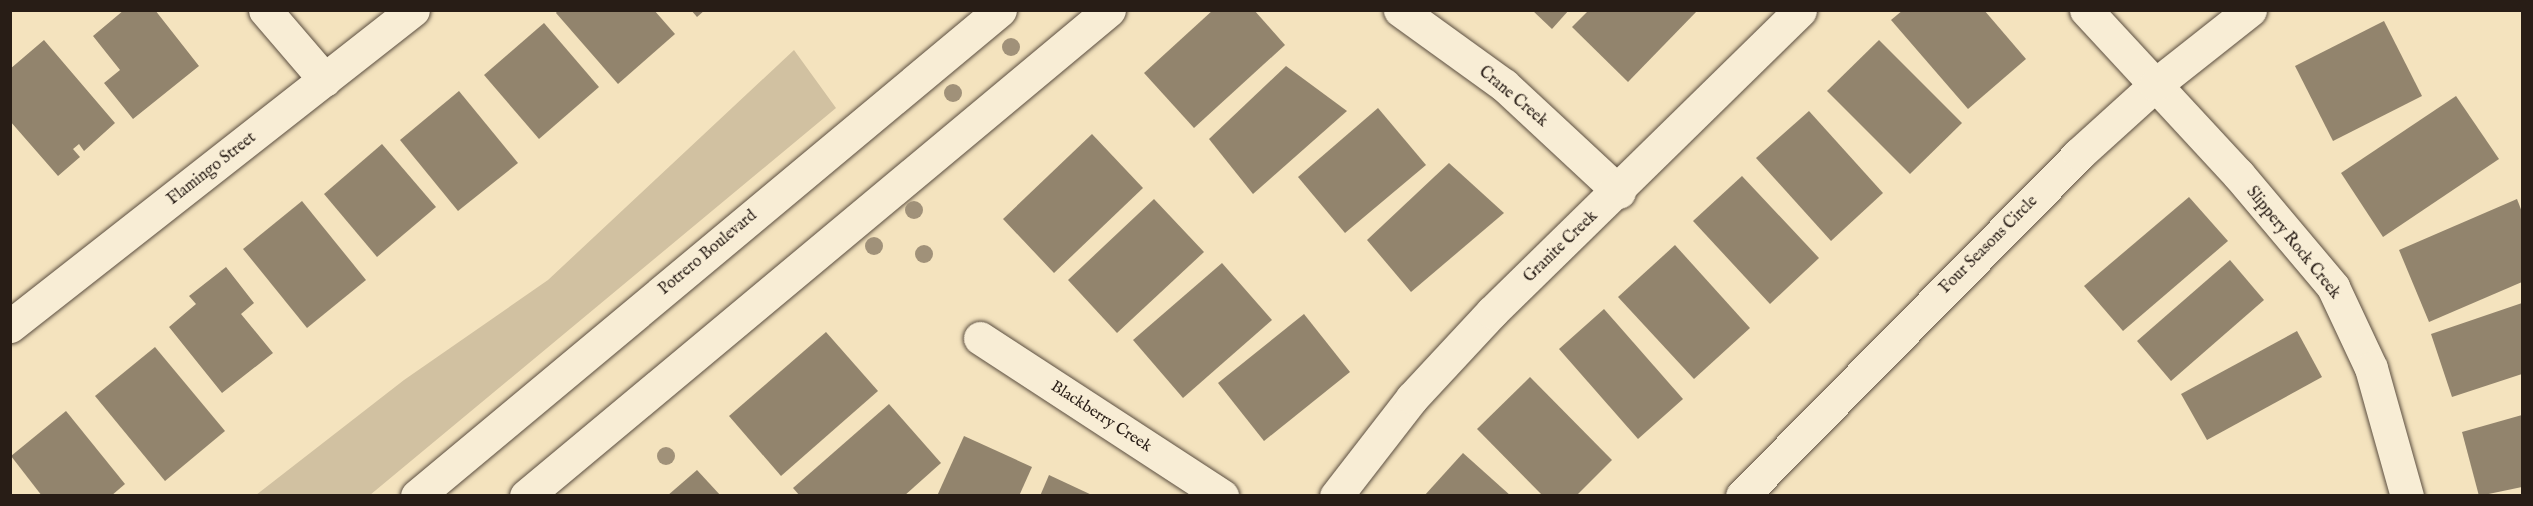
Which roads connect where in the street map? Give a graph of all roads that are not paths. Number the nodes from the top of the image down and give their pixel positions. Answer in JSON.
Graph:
{"nodes":[{"id":1,"x":265,"y":10,"type":"edge"},
{"id":2,"x":413,"y":10,"type":"edge"},
{"id":3,"x":1000,"y":10,"type":"edge"},
{"id":4,"x":1109,"y":10,"type":"edge"},
{"id":5,"x":1400,"y":10,"type":"edge"},
{"id":6,"x":1800,"y":10,"type":"edge"},
{"id":7,"x":2086,"y":10,"type":"edge"},
{"id":8,"x":2250,"y":10,"type":"edge"},
{"id":9,"x":325,"y":80,"type":"junction"},
{"id":10,"x":2156,"y":86,"type":"junction"},
{"id":11,"x":1619,"y":192,"type":"junction"},
{"id":12,"x":10,"y":326,"type":"edge"},
{"id":13,"x":980,"y":338,"type":"dead end"},
{"id":14,"x":417,"y":495,"type":"edge"},
{"id":15,"x":526,"y":495,"type":"edge"},
{"id":16,"x":1221,"y":495,"type":"edge"},
{"id":17,"x":1336,"y":495,"type":"edge"},
{"id":18,"x":1742,"y":495,"type":"edge"},
{"id":19,"x":2407,"y":495,"type":"edge"}],
"edges":[{"from":1,"to":9,"type":"street"},
{"from":2,"to":9,"type":"street","name":"Flamingo Street"},
{"from":3,"to":14,"type":"street","name":"Potrero Boulevard"},
{"from":4,"to":15,"type":"street"},
{"from":5,"to":11,"type":"street","name":"Crane Creek"},
{"from":6,"to":11,"type":"street","name":"Granite Creek"},
{"from":7,"to":10,"type":"street","name":"Slippery Rock Creek"},
{"from":8,"to":10,"type":"street","name":"Four Seasons Circle"},
{"from":9,"to":12,"type":"street","name":"Flamingo Street"},
{"from":10,"to":18,"type":"street","name":"Four Seasons Circle"},
{"from":10,"to":19,"type":"street","name":"Slippery Rock Creek"},
{"from":11,"to":17,"type":"street","name":"Granite Creek"},
{"from":13,"to":16,"type":"street","name":"Blackberry Creek"}]}
